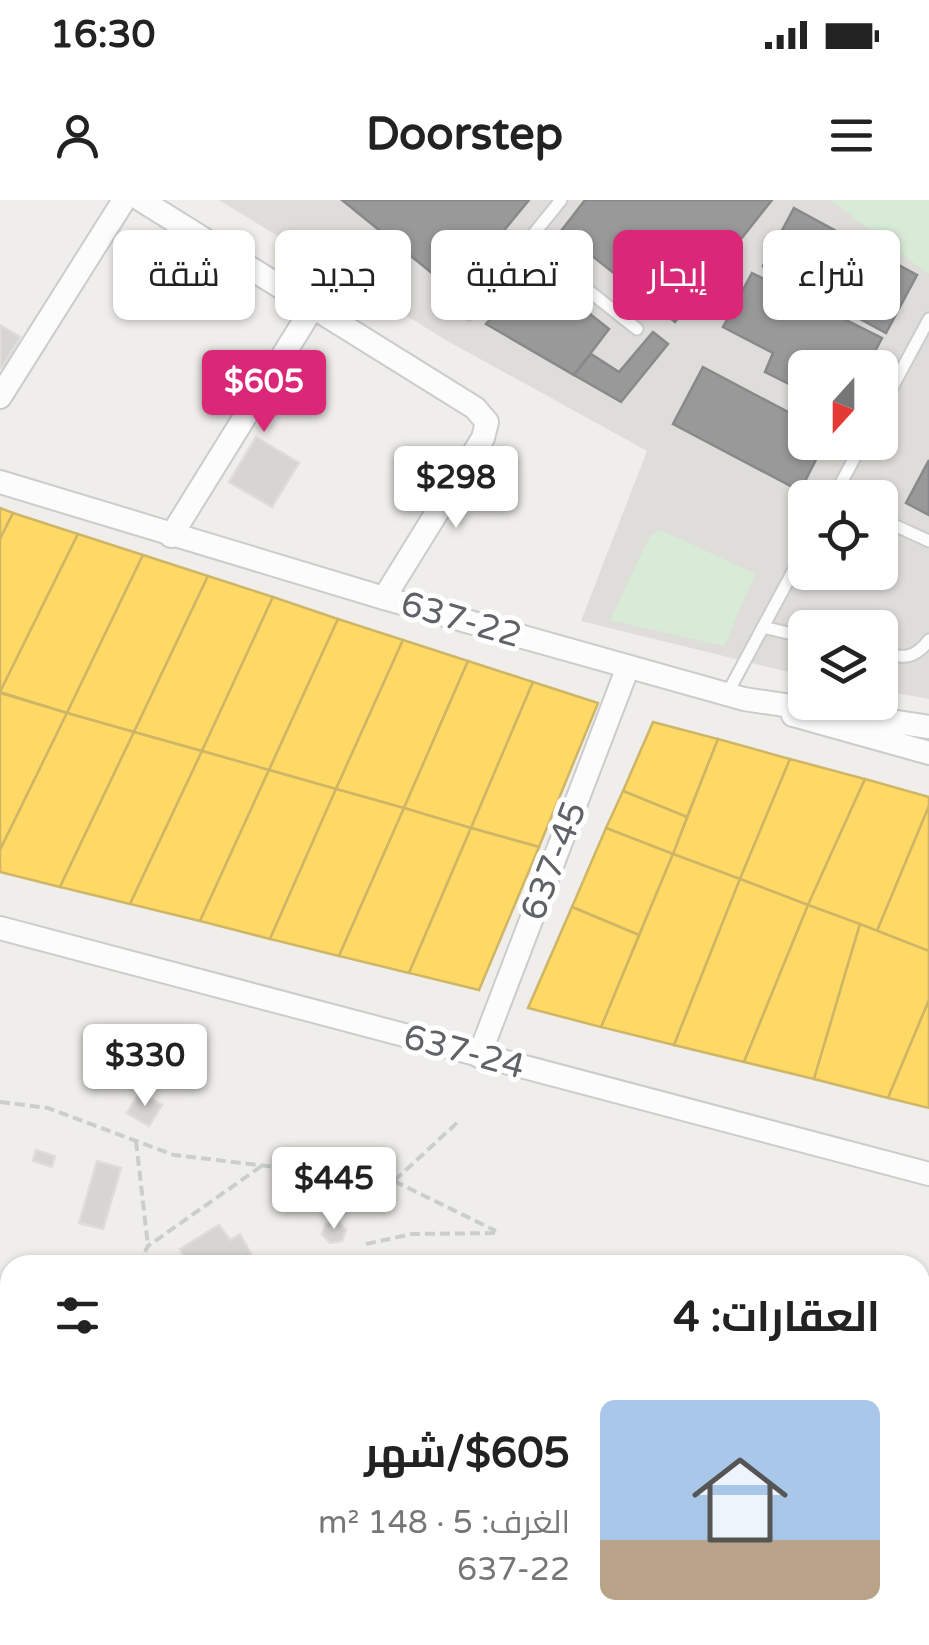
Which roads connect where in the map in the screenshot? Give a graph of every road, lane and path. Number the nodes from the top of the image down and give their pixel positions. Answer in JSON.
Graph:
{"nodes":[{"id":1,"x":124,"y":200,"type":"edge"},
{"id":2,"x":142,"y":200,"type":"edge"},
{"id":3,"x":561,"y":200,"type":"edge"},
{"id":4,"x":537,"y":230,"type":"edge"},
{"id":5,"x":275,"y":283,"type":"edge"},
{"id":6,"x":593,"y":295,"type":"edge"},
{"id":7,"x":929,"y":319,"type":"edge"},
{"id":8,"x":305,"y":320,"type":"edge"},
{"id":9,"x":334,"y":320,"type":"edge"},
{"id":10,"x":636,"y":330,"type":"dead end"},
{"id":11,"x":898,"y":377,"type":"edge"},
{"id":12,"x":0,"y":397,"type":"edge"},
{"id":13,"x":0,"y":482,"type":"edge"},
{"id":14,"x":898,"y":527,"type":"edge"},
{"id":15,"x":171,"y":536,"type":"junction"},
{"id":16,"x":929,"y":541,"type":"edge"},
{"id":17,"x":788,"y":581,"type":"edge"},
{"id":18,"x":384,"y":598,"type":"junction"},
{"id":19,"x":763,"y":627,"type":"junction"},
{"id":20,"x":788,"y":633,"type":"edge"},
{"id":21,"x":929,"y":640,"type":"edge"},
{"id":22,"x":898,"y":657,"type":"edge"},
{"id":23,"x":628,"y":667,"type":"junction"},
{"id":24,"x":736,"y":696,"type":"junction"},
{"id":25,"x":929,"y":727,"type":"edge"},
{"id":26,"x":929,"y":753,"type":"edge"},
{"id":27,"x":0,"y":928,"type":"edge"},
{"id":28,"x":479,"y":1056,"type":"junction"},
{"id":29,"x":0,"y":1102,"type":"edge"},
{"id":30,"x":460,"y":1120,"type":"dead end"},
{"id":31,"x":136,"y":1140,"type":"junction"},
{"id":32,"x":263,"y":1166,"type":"junction"},
{"id":33,"x":929,"y":1174,"type":"edge"},
{"id":34,"x":394,"y":1181,"type":"junction"},
{"id":35,"x":366,"y":1244,"type":"dead end"},
{"id":36,"x":148,"y":1246,"type":"junction"},
{"id":37,"x":143,"y":1255,"type":"edge"}],
"edges":[{"from":1,"to":12,"type":"street"},
{"from":2,"to":5,"type":"street"},
{"from":3,"to":4,"type":"lane"},
{"from":6,"to":10,"type":"lane"},
{"from":7,"to":11,"type":"lane"},
{"from":8,"to":15,"type":"street"},
{"from":9,"to":18,"type":"street"},
{"from":13,"to":15,"type":"street","name":"637-22"},
{"from":14,"to":16,"type":"lane"},
{"from":15,"to":18,"type":"street","name":"637-22"},
{"from":17,"to":19,"type":"lane"},
{"from":18,"to":23,"type":"street","name":"637-22"},
{"from":19,"to":20,"type":"lane"},
{"from":19,"to":24,"type":"lane"},
{"from":21,"to":22,"type":"lane"},
{"from":23,"to":24,"type":"street","name":"637-22"},
{"from":23,"to":28,"type":"street","name":"637-45"},
{"from":24,"to":25,"type":"street","name":"637-22"},
{"from":24,"to":26,"type":"street"},
{"from":27,"to":28,"type":"street","name":"637-24"},
{"from":28,"to":33,"type":"street","name":"637-24"},
{"from":29,"to":31,"type":"path"},
{"from":30,"to":34,"type":"path"},
{"from":31,"to":32,"type":"path"},
{"from":31,"to":36,"type":"path"},
{"from":32,"to":34,"type":"path"},
{"from":32,"to":36,"type":"path"},
{"from":34,"to":35,"type":"path"},
{"from":36,"to":37,"type":"path"}]}
